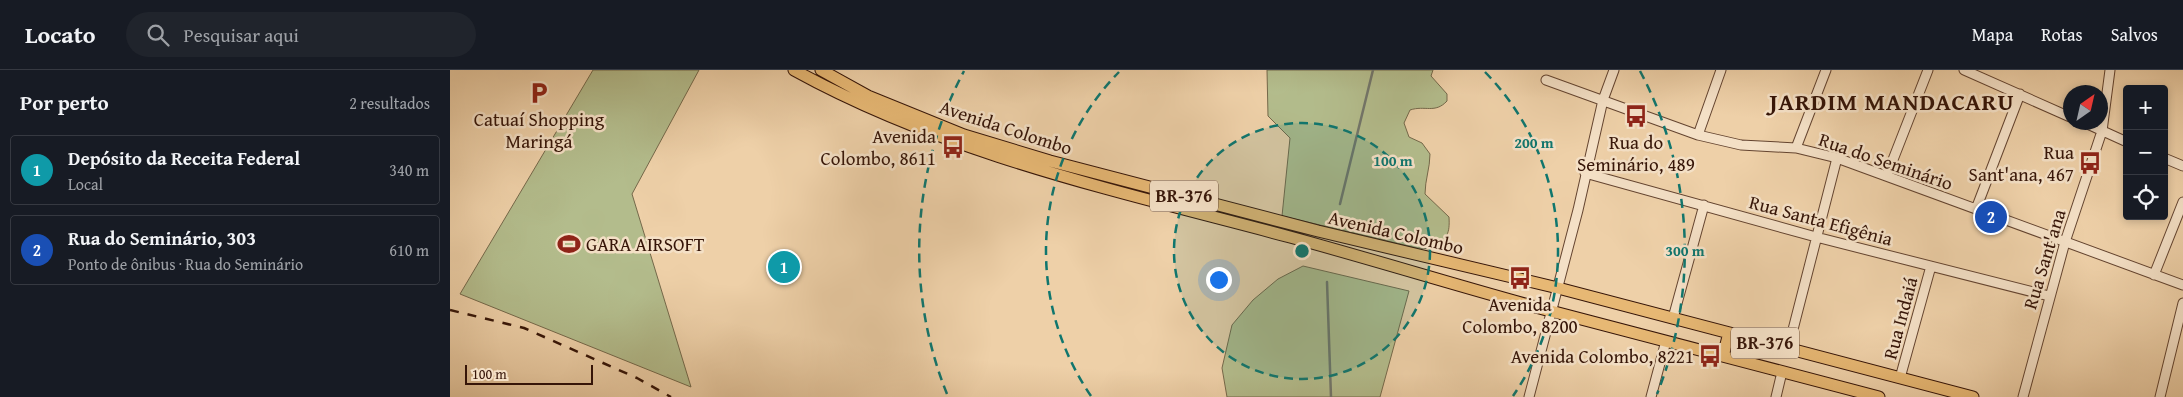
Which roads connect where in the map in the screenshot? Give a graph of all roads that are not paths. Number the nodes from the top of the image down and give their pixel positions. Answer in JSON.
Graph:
{"nodes":[{"id":1,"x":794,"y":70,"type":"edge"},
{"id":2,"x":821,"y":70,"type":"edge"},
{"id":3,"x":1614,"y":70,"type":"edge"},
{"id":4,"x":1721,"y":70,"type":"edge"},
{"id":5,"x":1826,"y":70,"type":"edge"},
{"id":6,"x":1928,"y":70,"type":"edge"},
{"id":7,"x":1964,"y":70,"type":"edge"},
{"id":8,"x":2110,"y":70,"type":"edge"},
{"id":9,"x":1546,"y":80,"type":"dead end"},
{"id":10,"x":2020,"y":94,"type":"junction"},
{"id":11,"x":1603,"y":100,"type":"junction"},
{"id":12,"x":2063,"y":114,"type":"edge"},
{"id":13,"x":2102,"y":131,"type":"junction"},
{"id":14,"x":1698,"y":135,"type":"junction"},
{"id":15,"x":2123,"y":140,"type":"edge"},
{"id":16,"x":1796,"y":148,"type":"junction"},
{"id":17,"x":1837,"y":158,"type":"junction"},
{"id":18,"x":2168,"y":160,"type":"edge"},
{"id":19,"x":2183,"y":166,"type":"edge"},
{"id":20,"x":1585,"y":173,"type":"junction"},
{"id":21,"x":1887,"y":176,"type":"junction"},
{"id":22,"x":2183,"y":202,"type":"edge"},
{"id":23,"x":1704,"y":205,"type":"junction"},
{"id":24,"x":1976,"y":209,"type":"junction"},
{"id":25,"x":1816,"y":237,"type":"junction"},
{"id":26,"x":2065,"y":242,"type":"junction"},
{"id":27,"x":1931,"y":266,"type":"junction"},
{"id":28,"x":2154,"y":275,"type":"junction"},
{"id":29,"x":2183,"y":285,"type":"edge"},
{"id":30,"x":1558,"y":288,"type":"junction"},
{"id":31,"x":2049,"y":296,"type":"junction"},
{"id":32,"x":2183,"y":304,"type":"edge"},
{"id":33,"x":1552,"y":311,"type":"junction"},
{"id":34,"x":1673,"y":318,"type":"junction"},
{"id":35,"x":1730,"y":333,"type":"junction"},
{"id":36,"x":1666,"y":341,"type":"junction"},
{"id":37,"x":1788,"y":349,"type":"junction"},
{"id":38,"x":1723,"y":356,"type":"junction"},
{"id":39,"x":1782,"y":372,"type":"junction"},
{"id":40,"x":1900,"y":378,"type":"junction"},
{"id":41,"x":1529,"y":397,"type":"edge"},
{"id":42,"x":1651,"y":397,"type":"edge"},
{"id":43,"x":1776,"y":397,"type":"edge"},
{"id":44,"x":1879,"y":397,"type":"edge"},
{"id":45,"x":1973,"y":397,"type":"edge"},
{"id":46,"x":2023,"y":397,"type":"edge"},
{"id":47,"x":2160,"y":397,"type":"edge"}],
"edges":[{"from":1,"to":33,"type":"main road","name":"Avenida Colombo","number":"BR-376"},
{"from":2,"to":30,"type":"main road","name":"Avenida Colombo","number":"BR-376"},
{"from":3,"to":11,"type":"street"},
{"from":4,"to":14,"type":"street"},
{"from":5,"to":16,"type":"street"},
{"from":6,"to":21,"type":"street"},
{"from":7,"to":10,"type":"street"},
{"from":8,"to":13,"type":"street","name":"Rua Sant'ana"},
{"from":9,"to":11,"type":"street","name":"Rua do Seminário"},
{"from":10,"to":12,"type":"street"},
{"from":10,"to":24,"type":"street"},
{"from":11,"to":14,"type":"street","name":"Rua do Seminário"},
{"from":11,"to":20,"type":"street"},
{"from":13,"to":15,"type":"street"},
{"from":13,"to":26,"type":"street","name":"Rua Sant'ana"},
{"from":14,"to":16,"type":"street","name":"Rua do Seminário"},
{"from":16,"to":17,"type":"street","name":"Rua do Seminário"},
{"from":17,"to":21,"type":"street","name":"Rua do Seminário"},
{"from":17,"to":25,"type":"street"},
{"from":18,"to":19,"type":"street"},
{"from":20,"to":23,"type":"street","name":"Rua Santa Efigênia"},
{"from":20,"to":30,"type":"street"},
{"from":21,"to":24,"type":"street","name":"Rua do Seminário"},
{"from":22,"to":28,"type":"street"},
{"from":23,"to":25,"type":"street","name":"Rua Santa Efigênia"},
{"from":23,"to":34,"type":"street"},
{"from":24,"to":26,"type":"street","name":"Rua do Seminário"},
{"from":25,"to":27,"type":"street","name":"Rua Santa Efigênia"},
{"from":25,"to":37,"type":"street"},
{"from":26,"to":28,"type":"street","name":"Rua do Seminário"},
{"from":26,"to":31,"type":"street","name":"Rua Sant'ana"},
{"from":27,"to":31,"type":"street","name":"Rua Santa Efigênia"},
{"from":27,"to":40,"type":"street","name":"Rua Indaiá"},
{"from":28,"to":29,"type":"street","name":"Rua do Seminário"},
{"from":30,"to":33,"type":"street"},
{"from":30,"to":34,"type":"main road","name":"Avenida Colombo","number":"BR-376"},
{"from":31,"to":46,"type":"street","name":"Rua Sant'ana"},
{"from":32,"to":47,"type":"street"},
{"from":33,"to":36,"type":"main road","name":"Avenida Colombo","number":"BR-376"},
{"from":33,"to":41,"type":"street"},
{"from":34,"to":35,"type":"main road","name":"Avenida Colombo","number":"BR-376"},
{"from":35,"to":37,"type":"main road","name":"Avenida Colombo","number":"BR-376"},
{"from":35,"to":38,"type":"main road"},
{"from":36,"to":38,"type":"main road","name":"Avenida Colombo","number":"BR-376"},
{"from":36,"to":42,"type":"street"},
{"from":37,"to":40,"type":"main road","name":"Avenida Colombo","number":"BR-376"},
{"from":38,"to":39,"type":"main road","name":"Avenida Colombo","number":"BR-376"},
{"from":39,"to":43,"type":"street"},
{"from":39,"to":44,"type":"main road","name":"Avenida Colombo","number":"BR-376"},
{"from":40,"to":45,"type":"main road","name":"Avenida Colombo","number":"BR-376"}]}
